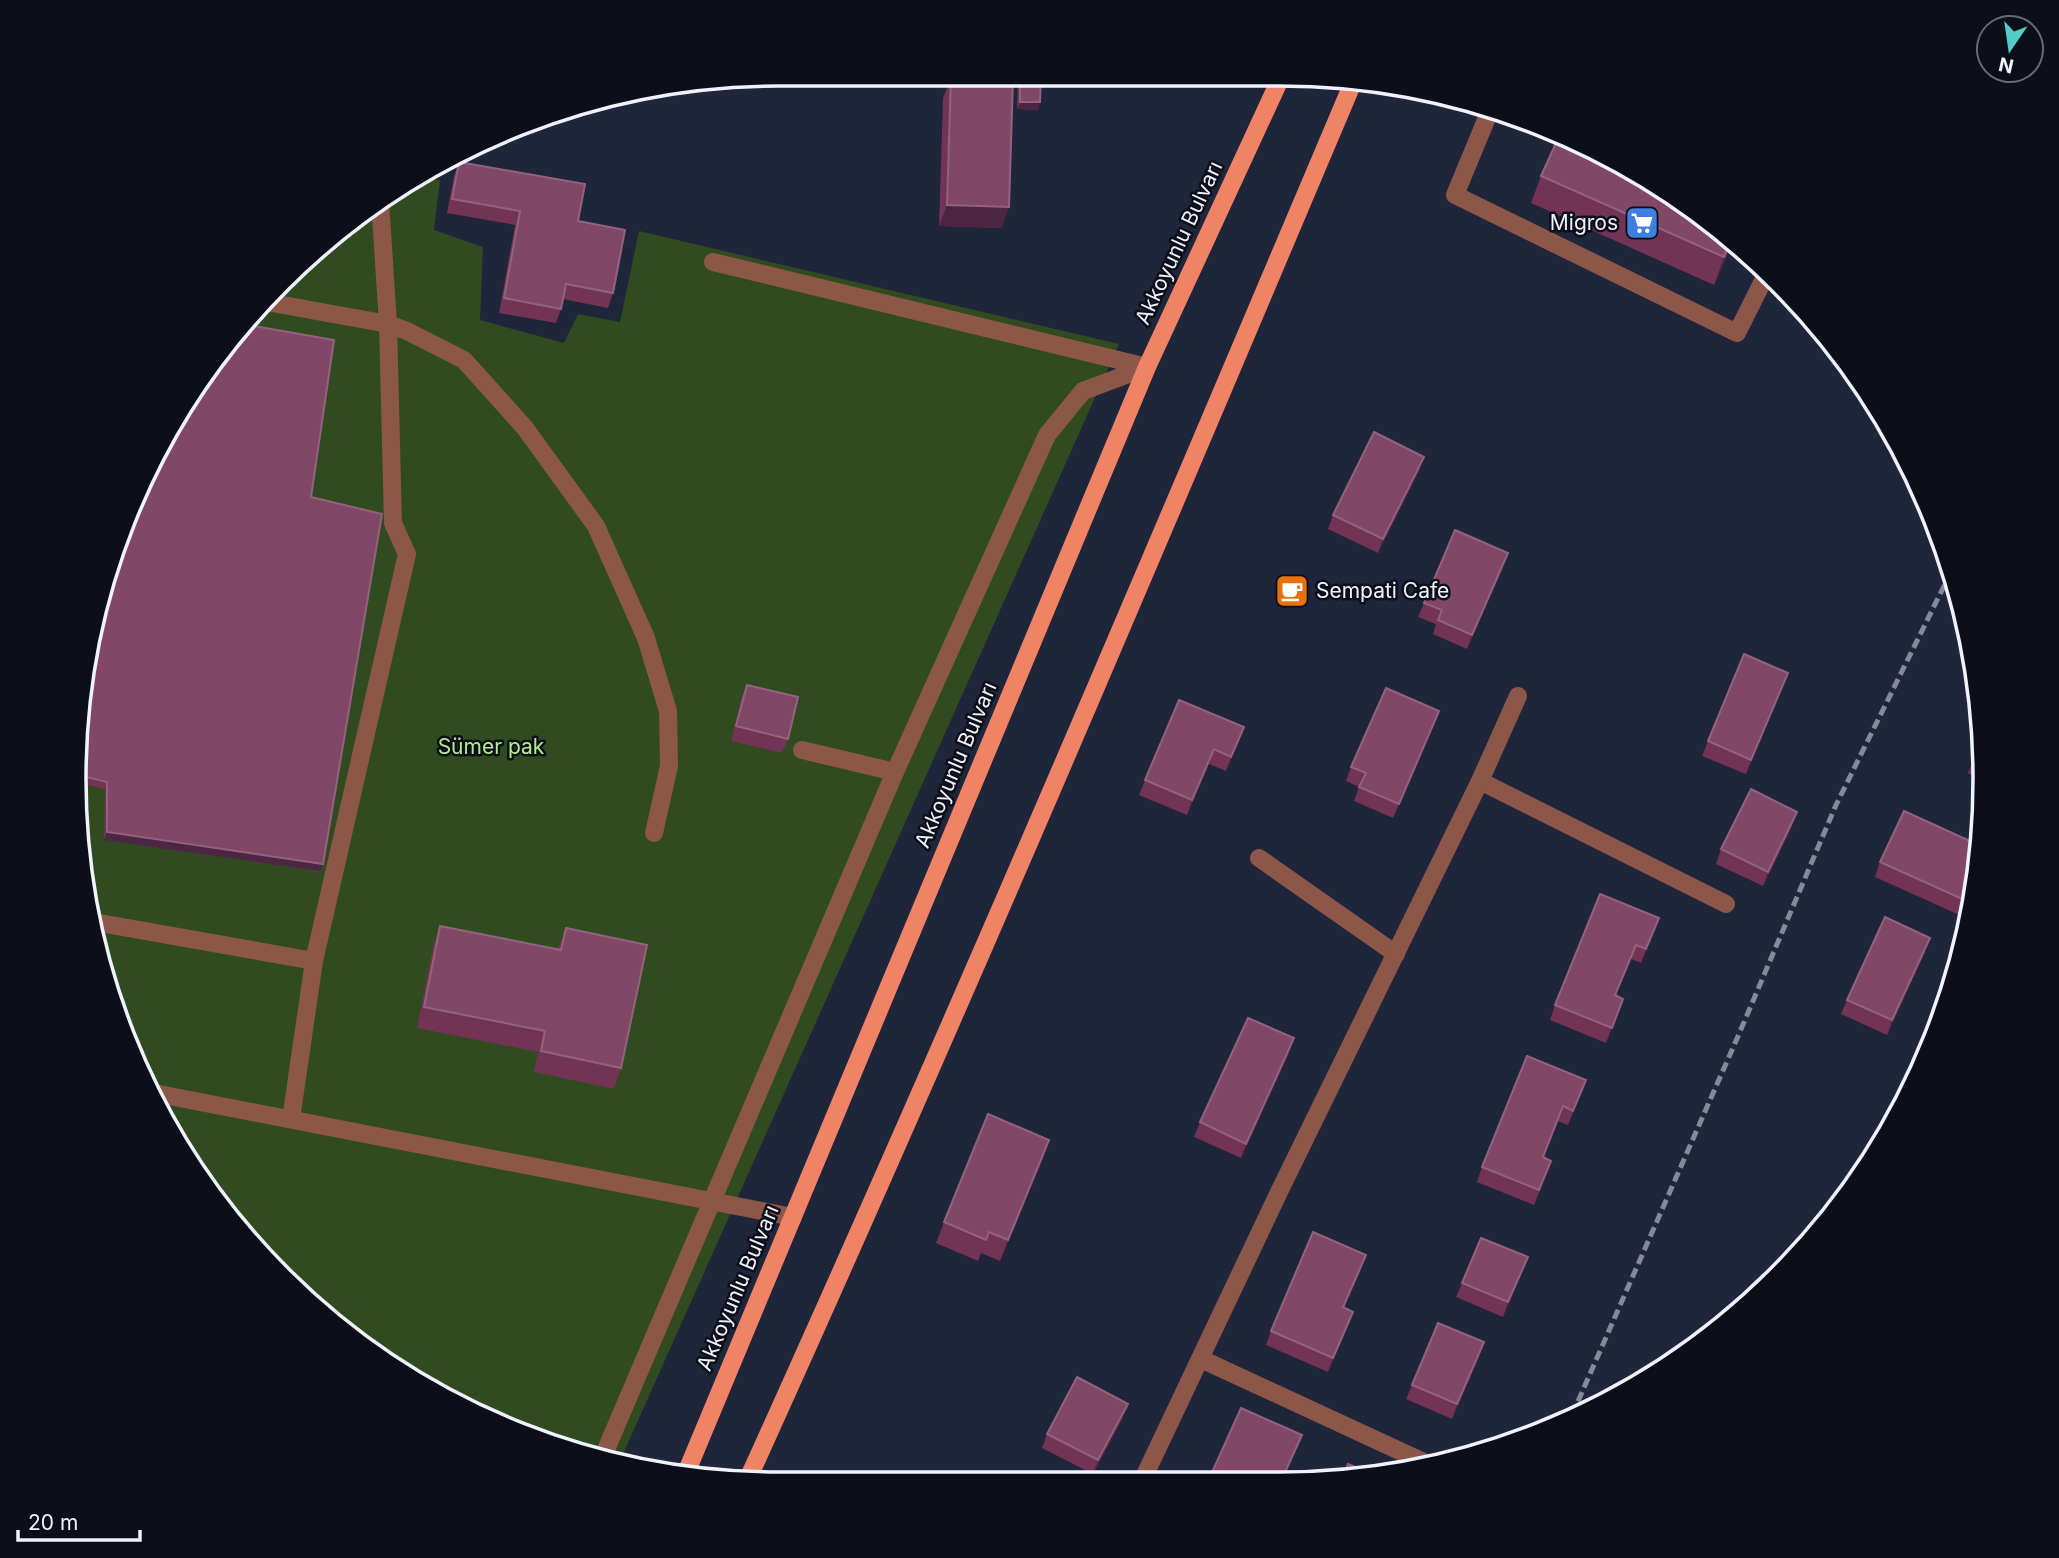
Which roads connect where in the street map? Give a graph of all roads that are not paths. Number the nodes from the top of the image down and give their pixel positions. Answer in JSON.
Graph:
{"nodes":[{"id":1,"x":1277,"y":86,"type":"edge"},
{"id":2,"x":1350,"y":90,"type":"edge"},
{"id":3,"x":1487,"y":118,"type":"edge"},
{"id":4,"x":381,"y":212,"type":"edge"},
{"id":5,"x":713,"y":262,"type":"dead end"},
{"id":6,"x":1763,"y":282,"type":"edge"},
{"id":7,"x":275,"y":304,"type":"edge"},
{"id":8,"x":388,"y":324,"type":"junction"},
{"id":9,"x":1147,"y":367,"type":"junction"},
{"id":10,"x":1518,"y":696,"type":"dead end"},
{"id":11,"x":802,"y":750,"type":"dead end"},
{"id":12,"x":895,"y":772,"type":"junction"},
{"id":13,"x":1480,"y":781,"type":"junction"},
{"id":14,"x":654,"y":833,"type":"dead end"},
{"id":15,"x":1259,"y":859,"type":"dead end"},
{"id":16,"x":1726,"y":904,"type":"dead end"},
{"id":17,"x":101,"y":923,"type":"edge"},
{"id":18,"x":1396,"y":954,"type":"junction"},
{"id":19,"x":314,"y":961,"type":"junction"},
{"id":20,"x":162,"y":1094,"type":"edge"},
{"id":21,"x":290,"y":1119,"type":"junction"},
{"id":22,"x":711,"y":1201,"type":"junction"},
{"id":23,"x":793,"y":1217,"type":"junction"},
{"id":24,"x":1201,"y":1359,"type":"junction"},
{"id":25,"x":606,"y":1450,"type":"edge"},
{"id":26,"x":1416,"y":1459,"type":"edge"},
{"id":27,"x":689,"y":1466,"type":"edge"},
{"id":28,"x":751,"y":1471,"type":"edge"},
{"id":29,"x":1146,"y":1472,"type":"edge"}],
"edges":[{"from":1,"to":9,"type":"main road","name":"Akkoyunlu Bulvarı"},
{"from":2,"to":28,"type":"main road"},
{"from":3,"to":6,"type":"street"},
{"from":4,"to":8,"type":"street"},
{"from":5,"to":9,"type":"street"},
{"from":7,"to":8,"type":"street"},
{"from":8,"to":14,"type":"street"},
{"from":8,"to":19,"type":"street"},
{"from":9,"to":12,"type":"street"},
{"from":9,"to":23,"type":"main road","name":"Akkoyunlu Bulvarı"},
{"from":10,"to":13,"type":"street"},
{"from":11,"to":12,"type":"street"},
{"from":12,"to":22,"type":"street"},
{"from":13,"to":16,"type":"street"},
{"from":13,"to":18,"type":"street"},
{"from":15,"to":18,"type":"street"},
{"from":17,"to":19,"type":"street"},
{"from":18,"to":24,"type":"street"},
{"from":19,"to":21,"type":"street"},
{"from":20,"to":21,"type":"street"},
{"from":21,"to":22,"type":"street"},
{"from":22,"to":23,"type":"street"},
{"from":22,"to":25,"type":"street"},
{"from":23,"to":27,"type":"main road","name":"Akkoyunlu Bulvarı"},
{"from":24,"to":26,"type":"street"},
{"from":24,"to":29,"type":"street"}]}
